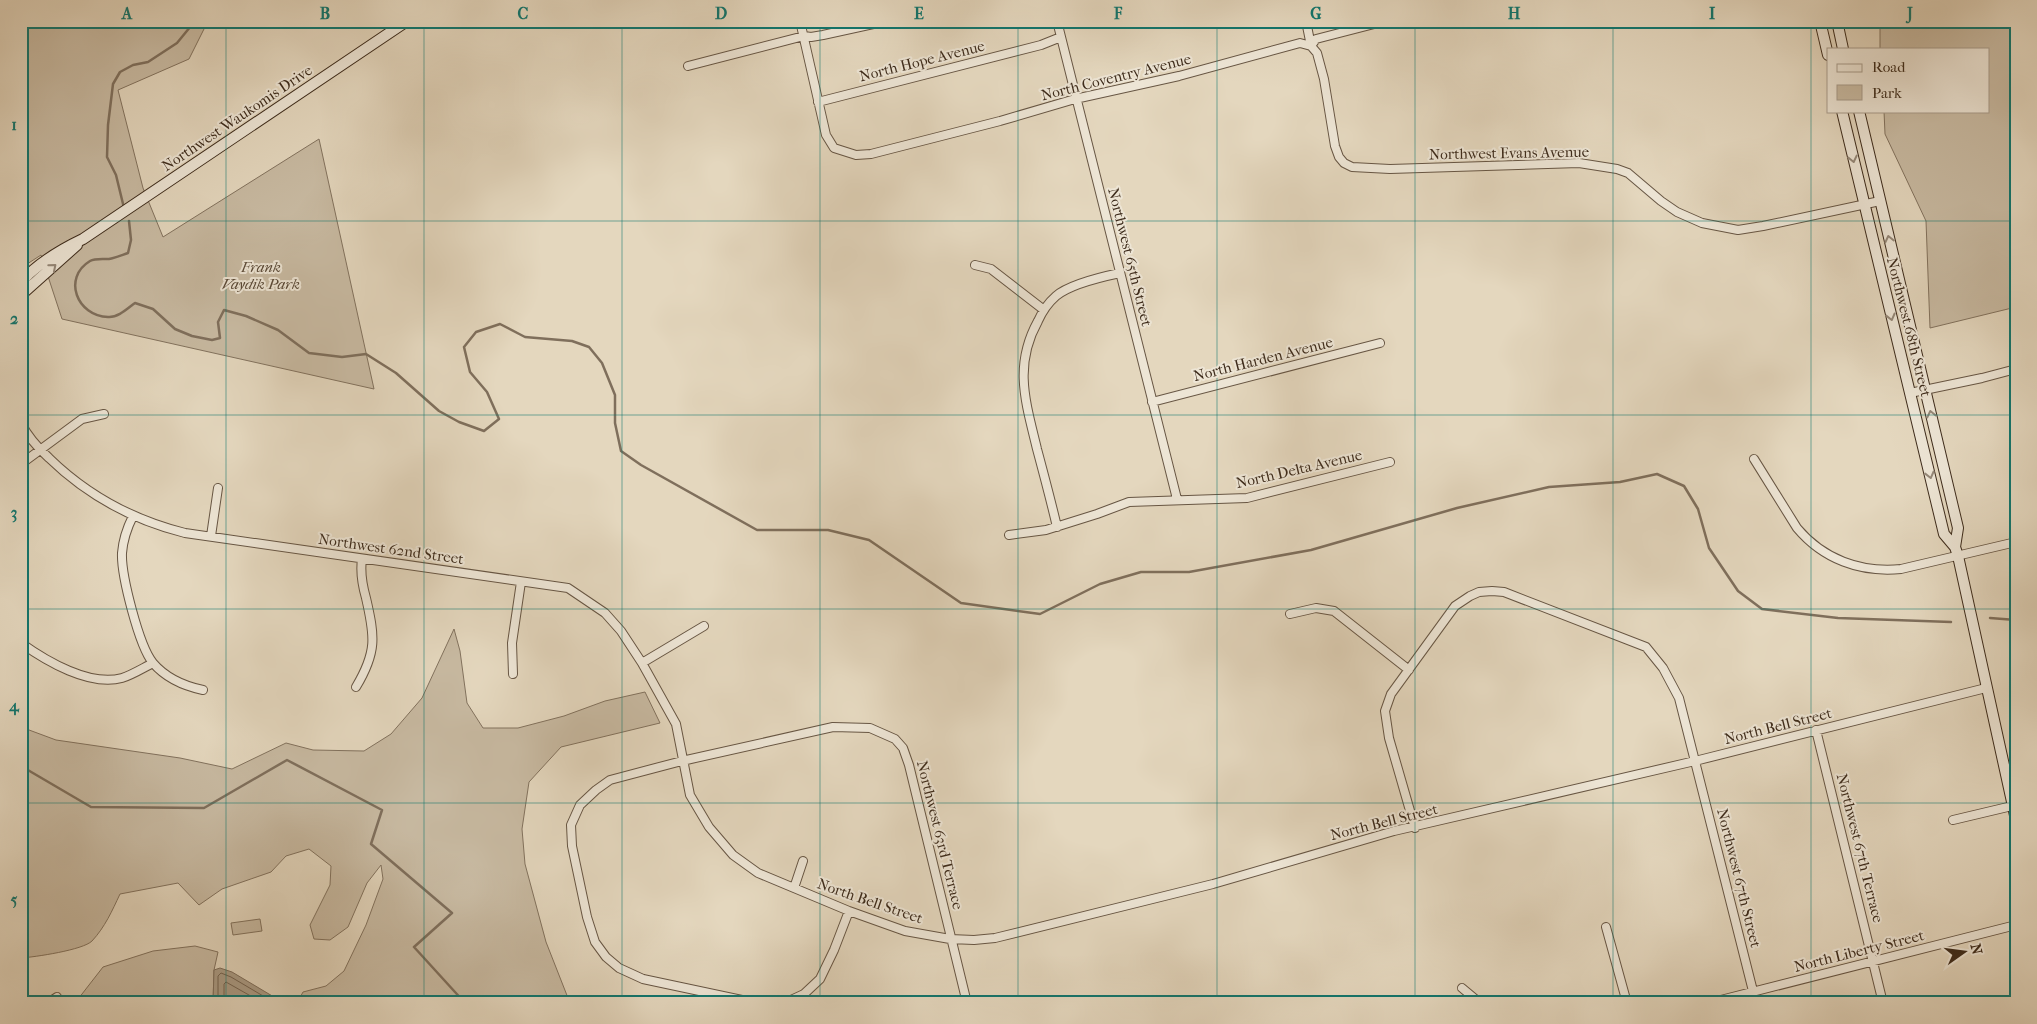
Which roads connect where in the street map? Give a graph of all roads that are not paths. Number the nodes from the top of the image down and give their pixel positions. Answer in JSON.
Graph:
{"nodes":[{"id":1,"x":407,"y":21,"type":"edge"},
{"id":2,"x":800,"y":21,"type":"edge"},
{"id":3,"x":887,"y":21,"type":"edge"},
{"id":4,"x":1057,"y":21,"type":"edge"},
{"id":5,"x":1306,"y":21,"type":"edge"},
{"id":6,"x":1386,"y":21,"type":"edge"},
{"id":7,"x":1820,"y":21,"type":"edge"},
{"id":8,"x":1837,"y":21,"type":"edge"},
{"id":9,"x":804,"y":36,"type":"junction"},
{"id":10,"x":1061,"y":37,"type":"junction"},
{"id":11,"x":1311,"y":46,"type":"junction"},
{"id":12,"x":1843,"y":48,"type":"edge"},
{"id":13,"x":1827,"y":51,"type":"edge"},
{"id":14,"x":688,"y":66,"type":"dead end"},
{"id":15,"x":1075,"y":99,"type":"junction"},
{"id":16,"x":818,"y":102,"type":"junction"},
{"id":17,"x":1842,"y":112,"type":"edge"},
{"id":18,"x":1859,"y":112,"type":"edge"},
{"id":19,"x":1880,"y":201,"type":"junction"},
{"id":20,"x":1864,"y":205,"type":"junction"},
{"id":21,"x":83,"y":239,"type":"junction"},
{"id":22,"x":975,"y":266,"type":"dead end"},
{"id":23,"x":1120,"y":273,"type":"junction"},
{"id":24,"x":21,"y":282,"type":"edge"},
{"id":25,"x":21,"y":295,"type":"edge"},
{"id":26,"x":1044,"y":310,"type":"junction"},
{"id":27,"x":1380,"y":343,"type":"dead end"},
{"id":28,"x":2016,"y":369,"type":"edge"},
{"id":29,"x":1926,"y":390,"type":"junction"},
{"id":30,"x":1910,"y":393,"type":"junction"},
{"id":31,"x":1152,"y":402,"type":"junction"},
{"id":32,"x":104,"y":414,"type":"dead end"},
{"id":33,"x":21,"y":422,"type":"edge"},
{"id":34,"x":40,"y":450,"type":"junction"},
{"id":35,"x":1754,"y":459,"type":"dead end"},
{"id":36,"x":1390,"y":462,"type":"dead end"},
{"id":37,"x":21,"y":464,"type":"edge"},
{"id":38,"x":218,"y":488,"type":"dead end"},
{"id":39,"x":1177,"y":499,"type":"junction"},
{"id":40,"x":133,"y":516,"type":"junction"},
{"id":41,"x":1057,"y":527,"type":"junction"},
{"id":42,"x":1009,"y":535,"type":"dead end"},
{"id":43,"x":211,"y":536,"type":"junction"},
{"id":44,"x":2016,"y":542,"type":"edge"},
{"id":45,"x":1957,"y":551,"type":"junction"},
{"id":46,"x":362,"y":559,"type":"junction"},
{"id":47,"x":520,"y":582,"type":"junction"},
{"id":48,"x":568,"y":588,"type":"joint"},
{"id":49,"x":1290,"y":614,"type":"dead end"},
{"id":50,"x":704,"y":626,"type":"dead end"},
{"id":51,"x":21,"y":643,"type":"edge"},
{"id":52,"x":153,"y":663,"type":"junction"},
{"id":53,"x":642,"y":663,"type":"junction"},
{"id":54,"x":1409,"y":670,"type":"junction"},
{"id":55,"x":513,"y":674,"type":"dead end"},
{"id":56,"x":356,"y":687,"type":"dead end"},
{"id":57,"x":1986,"y":688,"type":"junction"},
{"id":58,"x":203,"y":690,"type":"dead end"},
{"id":59,"x":1816,"y":730,"type":"junction"},
{"id":60,"x":682,"y":761,"type":"junction"},
{"id":61,"x":1695,"y":761,"type":"junction"},
{"id":62,"x":2012,"y":806,"type":"junction"},
{"id":63,"x":1953,"y":820,"type":"dead end"},
{"id":64,"x":2016,"y":820,"type":"edge"},
{"id":65,"x":1415,"y":828,"type":"junction"},
{"id":66,"x":803,"y":861,"type":"dead end"},
{"id":67,"x":794,"y":888,"type":"junction"},
{"id":68,"x":849,"y":912,"type":"junction"},
{"id":69,"x":2016,"y":925,"type":"edge"},
{"id":70,"x":1606,"y":927,"type":"dead end"},
{"id":71,"x":950,"y":939,"type":"junction"},
{"id":72,"x":1873,"y":962,"type":"junction"},
{"id":73,"x":1462,"y":988,"type":"dead end"},
{"id":74,"x":1753,"y":992,"type":"junction"},
{"id":75,"x":804,"y":994,"type":"junction"},
{"id":76,"x":57,"y":997,"type":"dead end"},
{"id":77,"x":48,"y":1003,"type":"edge"},
{"id":78,"x":756,"y":1003,"type":"edge"},
{"id":79,"x":812,"y":1003,"type":"edge"},
{"id":80,"x":967,"y":1003,"type":"edge"},
{"id":81,"x":1480,"y":1003,"type":"edge"},
{"id":82,"x":1626,"y":1003,"type":"edge"},
{"id":83,"x":1709,"y":1003,"type":"edge"},
{"id":84,"x":1756,"y":1003,"type":"edge"},
{"id":85,"x":1883,"y":1003,"type":"edge"}],
"edges":[{"from":1,"to":21,"type":"main road","name":"Northwest Waukomis Drive"},
{"from":2,"to":9,"type":"street"},
{"from":3,"to":9,"type":"street"},
{"from":4,"to":10,"type":"street","name":"Northwest 65th Street"},
{"from":5,"to":11,"type":"street"},
{"from":6,"to":11,"type":"street","name":"North Coventry Avenue"},
{"from":7,"to":13,"type":"main road"},
{"from":8,"to":12,"type":"main road"},
{"from":9,"to":14,"type":"street"},
{"from":9,"to":16,"type":"street"},
{"from":10,"to":15,"type":"street","name":"Northwest 65th Street"},
{"from":10,"to":16,"type":"street","name":"North Hope Avenue"},
{"from":11,"to":15,"type":"street","name":"North Coventry Avenue"},
{"from":11,"to":20,"type":"street","name":"Northwest Evans Avenue"},
{"from":15,"to":16,"type":"street","name":"North Coventry Avenue"},
{"from":15,"to":23,"type":"street","name":"Northwest 65th Street"},
{"from":17,"to":20,"type":"main road","name":"Northwest 68th Street","one_way":true},
{"from":18,"to":19,"type":"main road","name":"Northwest 68th Street"},
{"from":19,"to":20,"type":"street","name":"Northwest Evans Avenue"},
{"from":29,"to":19,"type":"main road","name":"Northwest 68th Street","one_way":true},
{"from":20,"to":30,"type":"main road","name":"Northwest 68th Street","one_way":true},
{"from":21,"to":24,"type":"main road","name":"Northwest Waukomis Drive"},
{"from":25,"to":21,"type":"main road","name":"Northwest Waukomis Drive","one_way":true},
{"from":22,"to":26,"type":"street"},
{"from":23,"to":26,"type":"street"},
{"from":23,"to":31,"type":"street","name":"Northwest 65th Street"},
{"from":26,"to":41,"type":"street"},
{"from":27,"to":31,"type":"street","name":"North Harden Avenue"},
{"from":28,"to":29,"type":"street"},
{"from":29,"to":30,"type":"street"},
{"from":45,"to":29,"type":"main road","name":"Northwest 68th Street","one_way":true},
{"from":30,"to":45,"type":"main road","name":"Northwest 68th Street","one_way":true},
{"from":31,"to":39,"type":"street","name":"Northwest 65th Street"},
{"from":32,"to":34,"type":"street"},
{"from":33,"to":34,"type":"street","name":"Northwest 62nd Street"},
{"from":34,"to":37,"type":"street"},
{"from":34,"to":40,"type":"street","name":"Northwest 62nd Street"},
{"from":35,"to":45,"type":"street"},
{"from":36,"to":39,"type":"street","name":"North Delta Avenue"},
{"from":38,"to":43,"type":"street"},
{"from":39,"to":41,"type":"street","name":"North Delta Avenue"},
{"from":40,"to":43,"type":"street","name":"Northwest 62nd Street"},
{"from":40,"to":52,"type":"street"},
{"from":41,"to":42,"type":"street","name":"North Delta Avenue"},
{"from":43,"to":46,"type":"street","name":"Northwest 62nd Street"},
{"from":44,"to":45,"type":"street"},
{"from":45,"to":57,"type":"main road","name":"Northwest 68th Street"},
{"from":46,"to":47,"type":"street","name":"Northwest 62nd Street"},
{"from":46,"to":56,"type":"street"},
{"from":47,"to":48,"type":"street","name":"Northwest 62nd Street"},
{"from":47,"to":55,"type":"street"},
{"from":48,"to":53,"type":"street","name":"North Bell Street"},
{"from":49,"to":54,"type":"street"},
{"from":50,"to":53,"type":"street"},
{"from":51,"to":52,"type":"street"},
{"from":52,"to":58,"type":"street"},
{"from":53,"to":60,"type":"street","name":"North Bell Street"},
{"from":54,"to":61,"type":"street","name":"Northwest 67th Street"},
{"from":54,"to":65,"type":"street","name":"Northwest 67th Street"},
{"from":57,"to":59,"type":"street","name":"North Bell Street"},
{"from":57,"to":62,"type":"main road","name":"Northwest 68th Street"},
{"from":59,"to":61,"type":"street","name":"North Bell Street"},
{"from":59,"to":72,"type":"street","name":"Northwest 67th Terrace"},
{"from":60,"to":67,"type":"street","name":"North Bell Street"},
{"from":60,"to":71,"type":"street","name":"Northwest 63rd Terrace"},
{"from":60,"to":78,"type":"street","name":"Northwest 63rd Terrace"},
{"from":61,"to":65,"type":"street","name":"North Bell Street"},
{"from":61,"to":74,"type":"street","name":"Northwest 67th Street"},
{"from":62,"to":63,"type":"street"},
{"from":62,"to":64,"type":"main road","name":"Northwest 68th Street"},
{"from":65,"to":71,"type":"street","name":"North Bell Street"},
{"from":66,"to":67,"type":"street","name":"North Bell Street"},
{"from":67,"to":68,"type":"street","name":"North Bell Street"},
{"from":68,"to":71,"type":"street","name":"North Bell Street"},
{"from":68,"to":75,"type":"street"},
{"from":69,"to":72,"type":"street","name":"North Liberty Street"},
{"from":70,"to":82,"type":"street"},
{"from":71,"to":80,"type":"street","name":"Northwest 63rd Terrace"},
{"from":72,"to":74,"type":"street","name":"North Liberty Street"},
{"from":72,"to":85,"type":"street","name":"Northwest 67th Terrace"},
{"from":73,"to":81,"type":"street"},
{"from":74,"to":83,"type":"street","name":"North Liberty Street"},
{"from":74,"to":84,"type":"street","name":"Northwest 67th Street"},
{"from":75,"to":78,"type":"street","name":"Northwest 63rd Terrace"},
{"from":75,"to":79,"type":"street"},
{"from":76,"to":77,"type":"street"}]}
